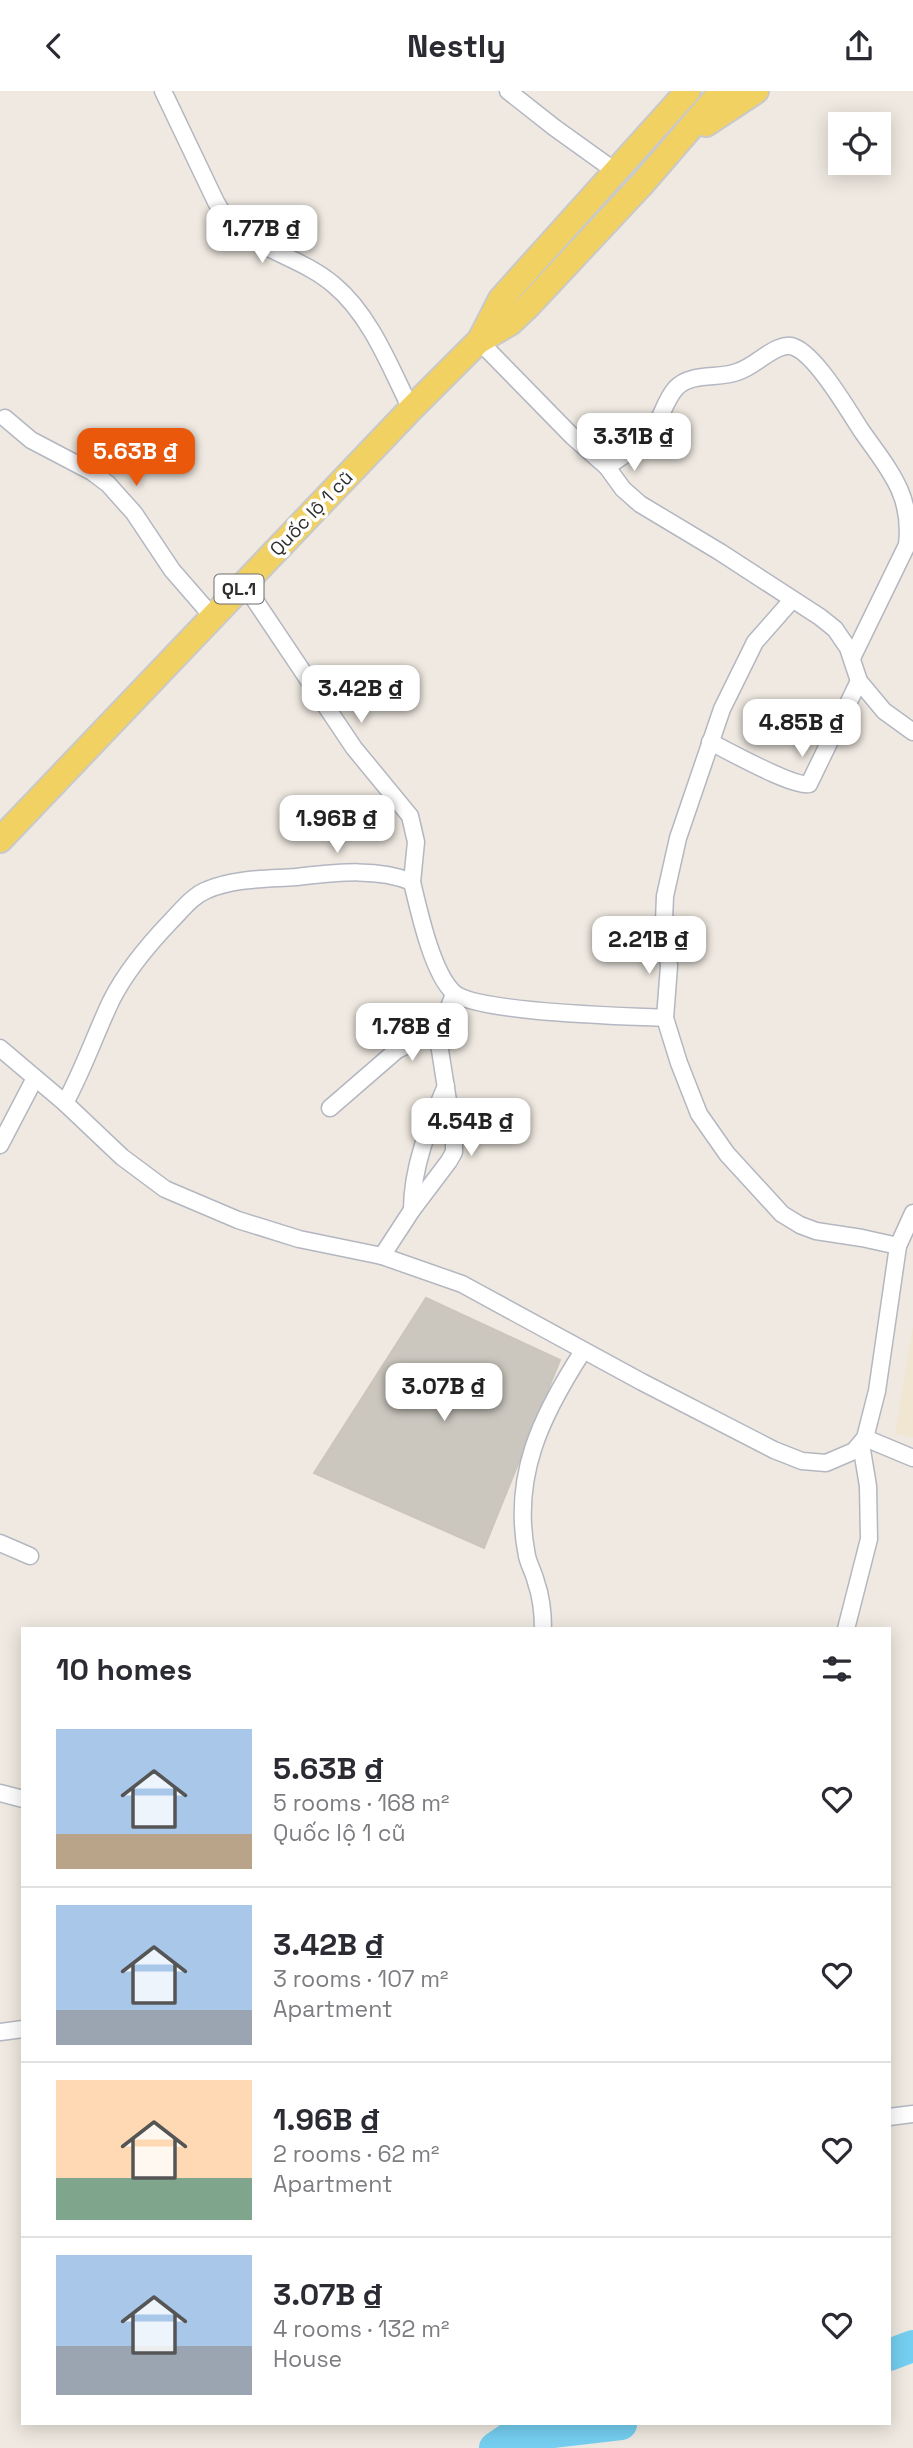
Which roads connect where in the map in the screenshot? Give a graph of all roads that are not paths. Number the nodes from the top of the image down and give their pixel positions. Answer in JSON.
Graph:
{"nodes":[{"id":1,"x":163,"y":91,"type":"edge"},
{"id":2,"x":509,"y":91,"type":"edge"},
{"id":3,"x":723,"y":91,"type":"edge"},
{"id":4,"x":756,"y":91,"type":"edge"},
{"id":5,"x":683,"y":95,"type":"edge"},
{"id":6,"x":615,"y":171,"type":"junction"},
{"id":7,"x":642,"y":184,"type":"junction"},
{"id":8,"x":479,"y":341,"type":"junction"},
{"id":9,"x":411,"y":409,"type":"junction"},
{"id":10,"x":5,"y":418,"type":"dead end"},
{"id":11,"x":607,"y":467,"type":"junction"},
{"id":12,"x":244,"y":584,"type":"junction"},
{"id":13,"x":792,"y":600,"type":"junction"},
{"id":14,"x":212,"y":616,"type":"junction"},
{"id":15,"x":852,"y":658,"type":"junction"},
{"id":16,"x":859,"y":681,"type":"junction"},
{"id":17,"x":913,"y":732,"type":"edge"},
{"id":18,"x":710,"y":742,"type":"junction"},
{"id":19,"x":0,"y":840,"type":"edge"},
{"id":20,"x":412,"y":882,"type":"junction"},
{"id":21,"x":454,"y":993,"type":"junction"},
{"id":22,"x":665,"y":1018,"type":"junction"},
{"id":23,"x":438,"y":1031,"type":"junction"},
{"id":24,"x":0,"y":1048,"type":"edge"},
{"id":25,"x":35,"y":1078,"type":"junction"},
{"id":26,"x":446,"y":1086,"type":"junction"},
{"id":27,"x":65,"y":1103,"type":"junction"},
{"id":28,"x":330,"y":1108,"type":"dead end"},
{"id":29,"x":0,"y":1145,"type":"edge"},
{"id":30,"x":412,"y":1210,"type":"junction"},
{"id":31,"x":913,"y":1213,"type":"edge"},
{"id":32,"x":898,"y":1246,"type":"junction"},
{"id":33,"x":382,"y":1257,"type":"junction"},
{"id":34,"x":583,"y":1351,"type":"junction"},
{"id":35,"x":863,"y":1441,"type":"junction"},
{"id":36,"x":913,"y":1458,"type":"edge"},
{"id":37,"x":0,"y":1543,"type":"edge"},
{"id":38,"x":30,"y":1556,"type":"dead end"},
{"id":39,"x":543,"y":1627,"type":"edge"},
{"id":40,"x":847,"y":1627,"type":"edge"},
{"id":41,"x":0,"y":1793,"type":"edge"},
{"id":42,"x":21,"y":1798,"type":"edge"},
{"id":43,"x":21,"y":2029,"type":"edge"},
{"id":44,"x":0,"y":2032,"type":"edge"},
{"id":45,"x":913,"y":2114,"type":"edge"},
{"id":46,"x":891,"y":2117,"type":"edge"}],
"edges":[{"from":1,"to":9,"type":"street"},
{"from":2,"to":6,"type":"street"},
{"from":3,"to":7,"type":"main road","name":"Quốc lộ 1 cũ","number":"QL.1"},
{"from":4,"to":7,"type":"main road"},
{"from":5,"to":6,"type":"main road","name":"Quốc lộ 1 cũ","number":"QL.1"},
{"from":6,"to":8,"type":"main road","name":"Quốc lộ 1 cũ","number":"QL.1"},
{"from":7,"to":8,"type":"main road","name":"Quốc lộ 1 cũ","number":"QL.1"},
{"from":8,"to":9,"type":"main road","name":"Quốc lộ 1 cũ","number":"QL.1"},
{"from":8,"to":11,"type":"street"},
{"from":9,"to":12,"type":"main road","name":"Quốc lộ 1 cũ","number":"QL.1"},
{"from":10,"to":14,"type":"street"},
{"from":11,"to":13,"type":"street"},
{"from":11,"to":15,"type":"street"},
{"from":12,"to":14,"type":"main road","name":"Quốc lộ 1 cũ","number":"QL.1"},
{"from":12,"to":20,"type":"street"},
{"from":13,"to":15,"type":"street"},
{"from":13,"to":18,"type":"street"},
{"from":14,"to":19,"type":"main road","name":"Quốc lộ 1 cũ","number":"QL.1"},
{"from":15,"to":16,"type":"street"},
{"from":16,"to":17,"type":"street"},
{"from":16,"to":18,"type":"street"},
{"from":18,"to":22,"type":"street"},
{"from":20,"to":21,"type":"street"},
{"from":20,"to":27,"type":"street"},
{"from":21,"to":22,"type":"street"},
{"from":21,"to":23,"type":"street"},
{"from":22,"to":32,"type":"street"},
{"from":23,"to":26,"type":"street"},
{"from":23,"to":28,"type":"street"},
{"from":24,"to":25,"type":"street"},
{"from":25,"to":27,"type":"street"},
{"from":25,"to":29,"type":"street"},
{"from":26,"to":30,"type":"street"},
{"from":26,"to":30,"type":"street"},
{"from":27,"to":33,"type":"street"},
{"from":30,"to":33,"type":"street"},
{"from":31,"to":32,"type":"street"},
{"from":32,"to":35,"type":"street"},
{"from":33,"to":34,"type":"street"},
{"from":34,"to":35,"type":"street"},
{"from":34,"to":39,"type":"street"},
{"from":35,"to":36,"type":"street"},
{"from":35,"to":40,"type":"street"},
{"from":37,"to":38,"type":"street"},
{"from":41,"to":42,"type":"street"},
{"from":43,"to":44,"type":"street"},
{"from":45,"to":46,"type":"street"}]}
